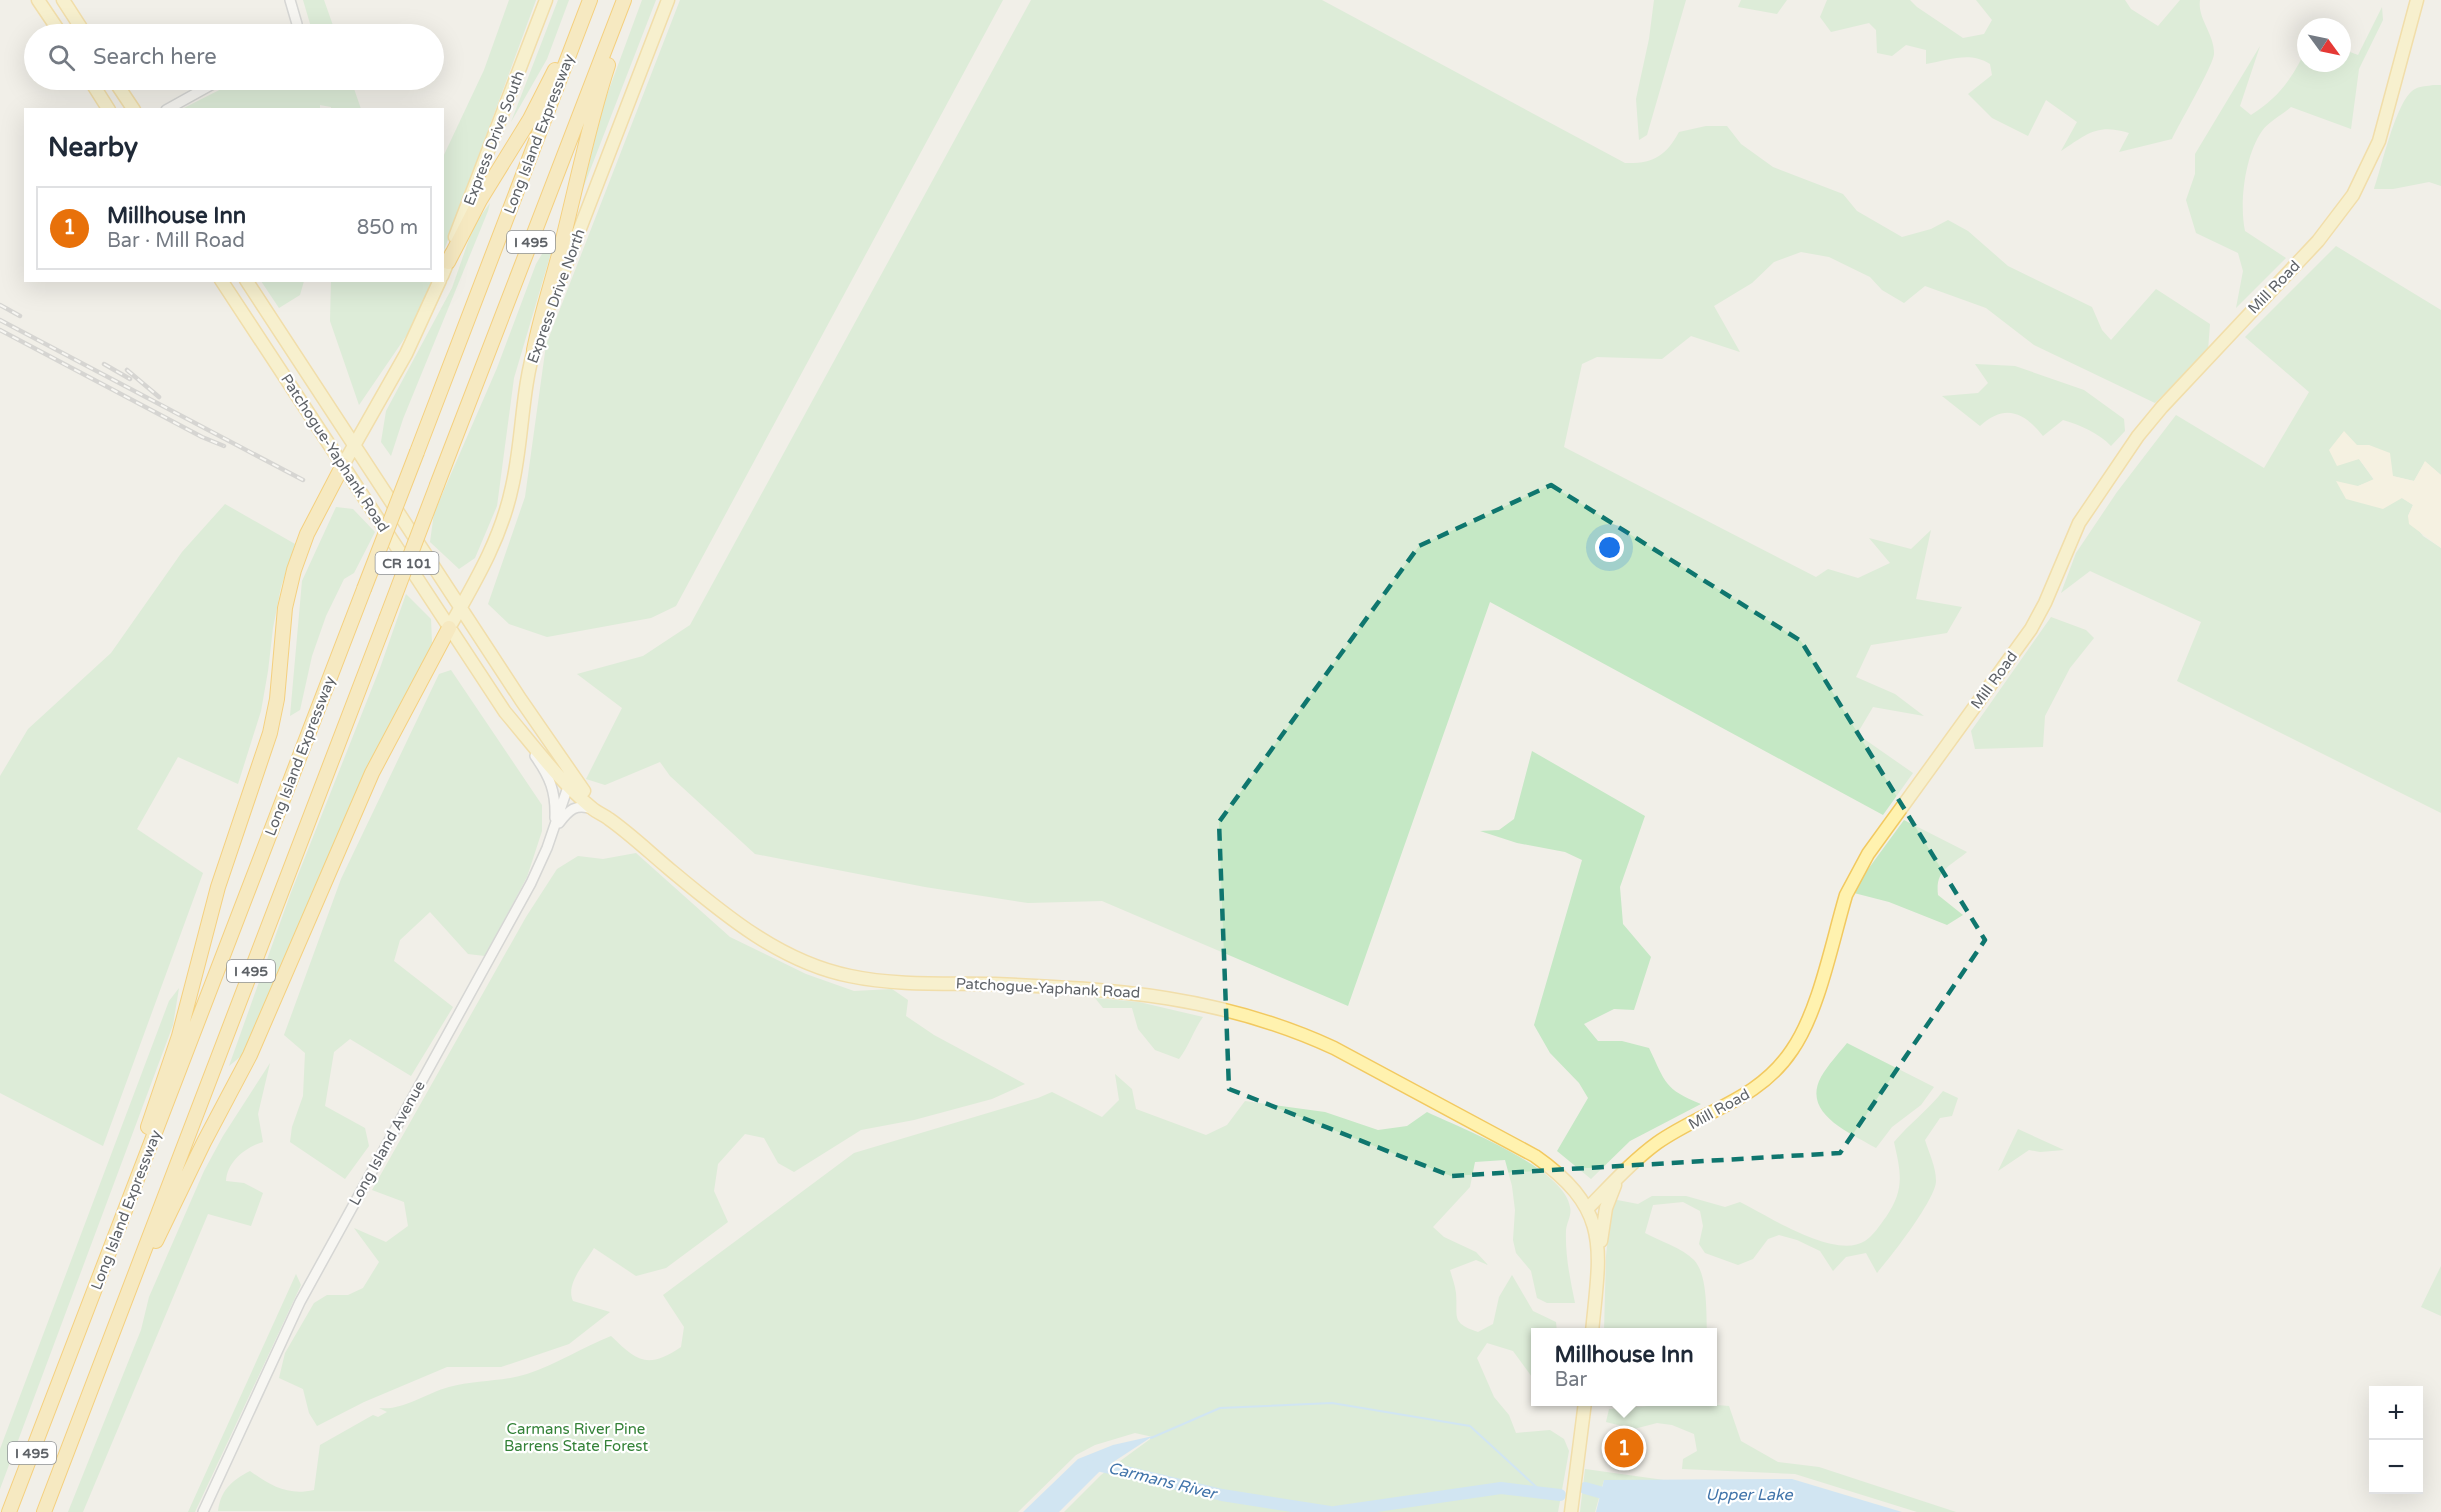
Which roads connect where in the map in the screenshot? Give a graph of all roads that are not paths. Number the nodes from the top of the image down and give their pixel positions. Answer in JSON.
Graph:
{"nodes":[{"id":1,"x":38,"y":0,"type":"edge"},
{"id":2,"x":63,"y":0,"type":"edge"},
{"id":3,"x":290,"y":0,"type":"edge"},
{"id":4,"x":546,"y":0,"type":"edge"},
{"id":5,"x":625,"y":0,"type":"edge"},
{"id":6,"x":668,"y":0,"type":"edge"},
{"id":7,"x":2417,"y":0,"type":"edge"},
{"id":8,"x":589,"y":5,"type":"edge"},
{"id":9,"x":54,"y":24,"type":"edge"},
{"id":10,"x":79,"y":24,"type":"edge"},
{"id":11,"x":297,"y":24,"type":"edge"},
{"id":12,"x":96,"y":90,"type":"edge"},
{"id":13,"x":121,"y":90,"type":"edge"},
{"id":14,"x":202,"y":90,"type":"edge"},
{"id":15,"x":108,"y":108,"type":"edge"},
{"id":16,"x":133,"y":108,"type":"edge"},
{"id":17,"x":170,"y":108,"type":"edge"},
{"id":18,"x":445,"y":269,"type":"edge"},
{"id":19,"x":222,"y":282,"type":"edge"},
{"id":20,"x":247,"y":282,"type":"edge"},
{"id":21,"x":439,"y":282,"type":"edge"},
{"id":22,"x":534,"y":350,"type":"junction"},
{"id":23,"x":382,"y":398,"type":"junction"},
{"id":24,"x":331,"y":410,"type":"junction"},
{"id":25,"x":354,"y":447,"type":"junction"},
{"id":26,"x":343,"y":465,"type":"junction"},
{"id":27,"x":461,"y":607,"type":"junction"},
{"id":28,"x":449,"y":628,"type":"junction"},
{"id":29,"x":505,"y":712,"type":"junction"},
{"id":30,"x":570,"y":781,"type":"junction"},
{"id":31,"x":594,"y":810,"type":"junction"},
{"id":32,"x":608,"y":819,"type":"junction"},
{"id":33,"x":554,"y":829,"type":"junction"},
{"id":34,"x":1619,"y":1176,"type":"junction"},
{"id":35,"x":1587,"y":1209,"type":"junction"},
{"id":36,"x":125,"y":1210,"type":"junction"},
{"id":37,"x":1598,"y":1251,"type":"junction"},
{"id":38,"x":115,"y":1324,"type":"junction"},
{"id":39,"x":1592,"y":1328,"type":"edge"},
{"id":40,"x":1584,"y":1406,"type":"edge"},
{"id":41,"x":9,"y":1512,"type":"edge"},
{"id":42,"x":44,"y":1512,"type":"edge"},
{"id":43,"x":203,"y":1512,"type":"edge"},
{"id":44,"x":1571,"y":1512,"type":"edge"}],
"edges":[{"from":1,"to":9,"type":"main road"},
{"from":2,"to":10,"type":"main road"},
{"from":3,"to":11,"type":"street"},
{"from":4,"to":18,"type":"main road","name":"Express Drive South"},
{"from":5,"to":22,"type":"highway"},
{"from":5,"to":38,"type":"highway","name":"Long Island Expressway","number":"I 495","bridge":true},
{"from":6,"to":22,"type":"main road","name":"Express Drive North"},
{"from":7,"to":34,"type":"main road","name":"Mill Road"},
{"from":8,"to":18,"type":"highway"},
{"from":8,"to":36,"type":"highway","name":"Long Island Expressway","number":"I 495","bridge":true},
{"from":12,"to":15,"type":"main road"},
{"from":13,"to":16,"type":"main road"},
{"from":14,"to":17,"type":"street"},
{"from":19,"to":26,"type":"main road","name":"Patchogue-Yaphank Road","number":"CR 101"},
{"from":20,"to":24,"type":"main road","name":"Patchogue-Yaphank Road","number":"CR 101"},
{"from":21,"to":23,"type":"main road"},
{"from":22,"to":27,"type":"main road","name":"Express Drive North"},
{"from":23,"to":24,"type":"main road"},
{"from":23,"to":25,"type":"main road"},
{"from":24,"to":25,"type":"main road","name":"Patchogue-Yaphank Road","number":"CR 101"},
{"from":25,"to":26,"type":"main road"},
{"from":25,"to":27,"type":"main road","name":"Patchogue-Yaphank Road","number":"CR 101"},
{"from":26,"to":28,"type":"main road","name":"Patchogue-Yaphank Road","number":"CR 101"},
{"from":26,"to":36,"type":"highway"},
{"from":27,"to":28,"type":"main road","name":"Express Drive North"},
{"from":27,"to":30,"type":"main road","name":"Patchogue-Yaphank Road","number":"CR 101"},
{"from":28,"to":29,"type":"main road","name":"Patchogue-Yaphank Road","number":"CR 101"},
{"from":28,"to":38,"type":"highway"},
{"from":29,"to":30,"type":"main road","name":"Patchogue-Yaphank Road","number":"CR 101"},
{"from":29,"to":33,"type":"street"},
{"from":30,"to":31,"type":"main road","name":"Patchogue-Yaphank Road"},
{"from":30,"to":32,"type":"main road","name":"Patchogue-Yaphank Road"},
{"from":30,"to":33,"type":"street","name":"Long Island Avenue"},
{"from":31,"to":32,"type":"main road","name":"Patchogue-Yaphank Road"},
{"from":31,"to":33,"type":"street"},
{"from":32,"to":35,"type":"main road","name":"Patchogue-Yaphank Road"},
{"from":33,"to":43,"type":"street","name":"Long Island Avenue"},
{"from":34,"to":35,"type":"main road","name":"Mill Road"},
{"from":34,"to":37,"type":"main road"},
{"from":35,"to":37,"type":"main road"},
{"from":36,"to":41,"type":"highway","name":"Long Island Expressway","number":"I 495"},
{"from":37,"to":39,"type":"main road"},
{"from":38,"to":42,"type":"highway","name":"Long Island Expressway","number":"I 495"},
{"from":40,"to":44,"type":"main road"}]}
